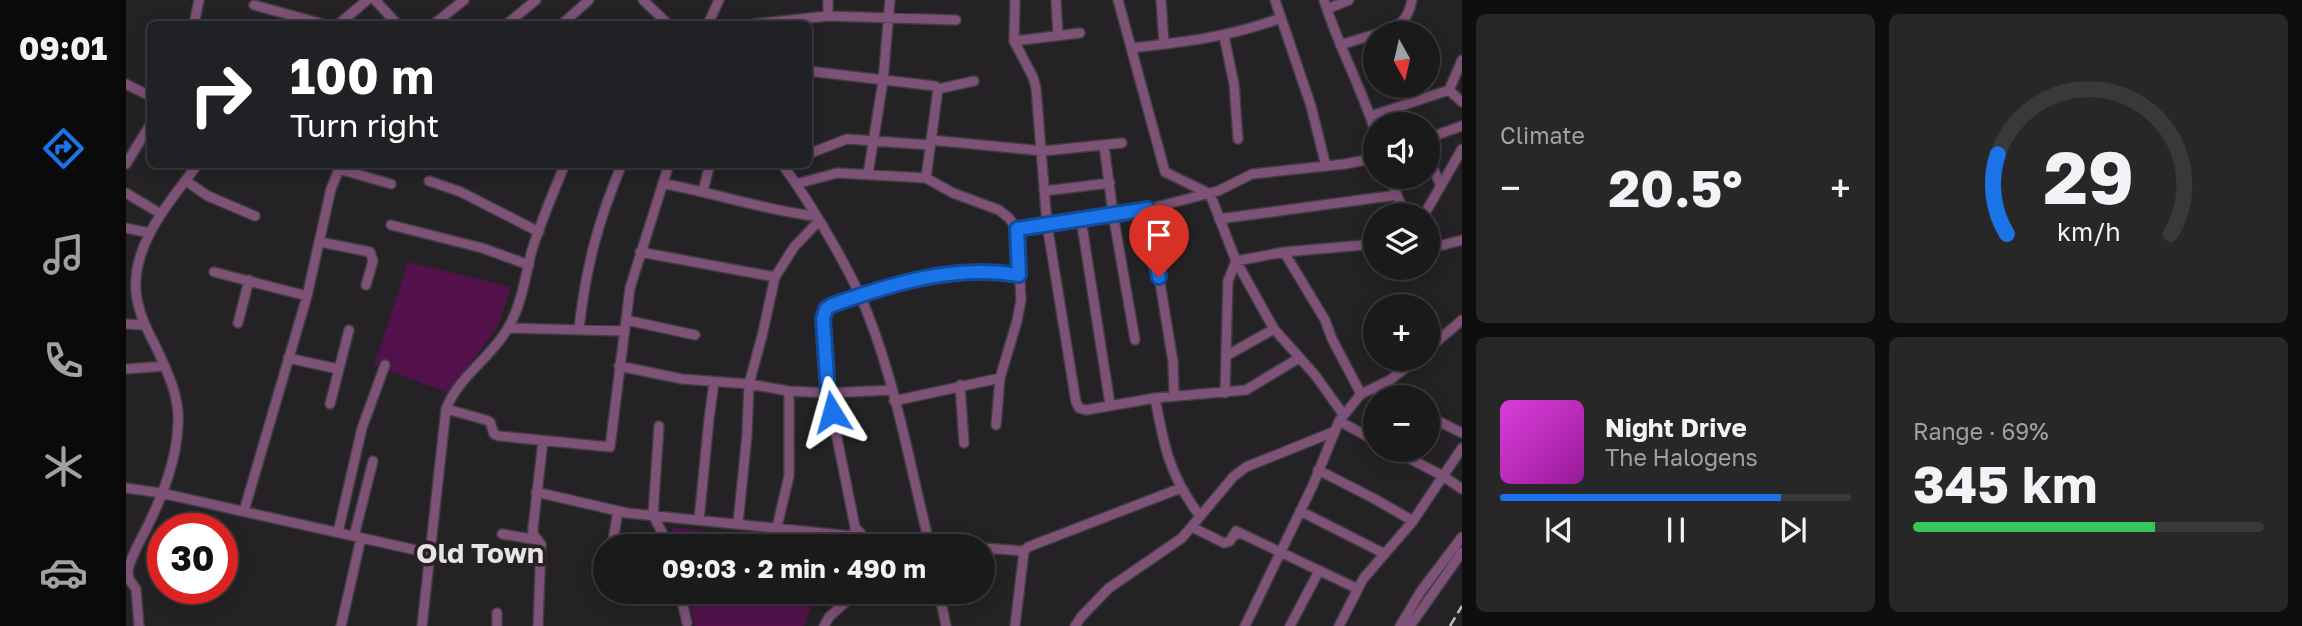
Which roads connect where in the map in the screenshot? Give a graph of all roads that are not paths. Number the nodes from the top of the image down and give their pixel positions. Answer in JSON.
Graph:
{"nodes":[{"id":1,"x":199,"y":0,"type":"edge"},
{"id":2,"x":367,"y":0,"type":"edge"},
{"id":3,"x":375,"y":0,"type":"edge"},
{"id":4,"x":464,"y":0,"type":"edge"},
{"id":5,"x":536,"y":0,"type":"edge"},
{"id":6,"x":589,"y":0,"type":"edge"},
{"id":7,"x":643,"y":0,"type":"edge"},
{"id":8,"x":719,"y":0,"type":"edge"},
{"id":9,"x":828,"y":0,"type":"edge"},
{"id":10,"x":890,"y":0,"type":"edge"},
{"id":11,"x":1015,"y":0,"type":"edge"},
{"id":12,"x":1056,"y":0,"type":"edge"},
{"id":13,"x":1118,"y":0,"type":"edge"},
{"id":14,"x":1161,"y":0,"type":"edge"},
{"id":15,"x":1275,"y":0,"type":"edge"},
{"id":16,"x":1349,"y":0,"type":"edge"},
{"id":17,"x":1412,"y":0,"type":"edge"},
{"id":18,"x":254,"y":5,"type":"dead end"},
{"id":19,"x":1326,"y":5,"type":"edge"},
{"id":20,"x":828,"y":16,"type":"junction"},
{"id":21,"x":1280,"y":18,"type":"junction"},
{"id":22,"x":887,"y":19,"type":"junction"},
{"id":23,"x":956,"y":20,"type":"dead end"},
{"id":24,"x":195,"y":21,"type":"edge"},
{"id":25,"x":312,"y":21,"type":"edge"},
{"id":26,"x":342,"y":21,"type":"edge"},
{"id":27,"x":394,"y":21,"type":"edge"},
{"id":28,"x":438,"y":21,"type":"edge"},
{"id":29,"x":512,"y":21,"type":"edge"},
{"id":30,"x":565,"y":21,"type":"edge"},
{"id":31,"x":661,"y":21,"type":"edge"},
{"id":32,"x":709,"y":21,"type":"edge"},
{"id":33,"x":782,"y":21,"type":"edge"},
{"id":34,"x":1404,"y":21,"type":"edge"},
{"id":35,"x":1080,"y":33,"type":"dead end"},
{"id":36,"x":1058,"y":36,"type":"junction"},
{"id":37,"x":1224,"y":36,"type":"junction"},
{"id":38,"x":1363,"y":39,"type":"edge"},
{"id":39,"x":1014,"y":41,"type":"junction"},
{"id":40,"x":1164,"y":44,"type":"junction"},
{"id":41,"x":1340,"y":46,"type":"junction"},
{"id":42,"x":1131,"y":48,"type":"junction"},
{"id":43,"x":1462,"y":60,"type":"edge"},
{"id":44,"x":812,"y":71,"type":"edge"},
{"id":45,"x":883,"y":80,"type":"junction"},
{"id":46,"x":974,"y":81,"type":"dead end"},
{"id":47,"x":126,"y":84,"type":"edge"},
{"id":48,"x":939,"y":89,"type":"junction"},
{"id":49,"x":1449,"y":90,"type":"junction"},
{"id":50,"x":147,"y":94,"type":"edge"},
{"id":51,"x":1462,"y":102,"type":"edge"},
{"id":52,"x":1369,"y":112,"type":"edge"},
{"id":53,"x":1383,"y":112,"type":"edge"},
{"id":54,"x":1462,"y":126,"type":"edge"},
{"id":55,"x":147,"y":130,"type":"edge"},
{"id":56,"x":1440,"y":134,"type":"edge"},
{"id":57,"x":1238,"y":139,"type":"dead end"},
{"id":58,"x":874,"y":141,"type":"junction"},
{"id":59,"x":931,"y":142,"type":"junction"},
{"id":60,"x":1122,"y":143,"type":"dead end"},
{"id":61,"x":1104,"y":145,"type":"junction"},
{"id":62,"x":1462,"y":149,"type":"edge"},
{"id":63,"x":812,"y":152,"type":"edge"},
{"id":64,"x":1042,"y":152,"type":"junction"},
{"id":65,"x":1363,"y":160,"type":"edge"},
{"id":66,"x":126,"y":164,"type":"edge"},
{"id":67,"x":1326,"y":166,"type":"junction"},
{"id":68,"x":195,"y":168,"type":"edge"},
{"id":69,"x":340,"y":168,"type":"edge"},
{"id":70,"x":343,"y":168,"type":"edge"},
{"id":71,"x":564,"y":168,"type":"edge"},
{"id":72,"x":620,"y":168,"type":"edge"},
{"id":73,"x":668,"y":168,"type":"edge"},
{"id":74,"x":709,"y":168,"type":"edge"},
{"id":75,"x":787,"y":168,"type":"edge"},
{"id":76,"x":869,"y":174,"type":"junction"},
{"id":77,"x":926,"y":178,"type":"junction"},
{"id":78,"x":186,"y":181,"type":"junction"},
{"id":79,"x":429,"y":181,"type":"dead end"},
{"id":80,"x":1110,"y":183,"type":"junction"},
{"id":81,"x":391,"y":184,"type":"dead end"},
{"id":82,"x":665,"y":184,"type":"junction"},
{"id":83,"x":796,"y":184,"type":"junction"},
{"id":84,"x":1441,"y":186,"type":"joint"},
{"id":85,"x":1395,"y":189,"type":"edge"},
{"id":86,"x":703,"y":191,"type":"junction"},
{"id":87,"x":1044,"y":191,"type":"junction"},
{"id":88,"x":126,"y":193,"type":"edge"},
{"id":89,"x":1210,"y":194,"type":"junction"},
{"id":90,"x":1397,"y":195,"type":"junction"},
{"id":91,"x":1400,"y":203,"type":"edge"},
{"id":92,"x":1431,"y":203,"type":"edge"},
{"id":93,"x":1148,"y":209,"type":"junction"},
{"id":94,"x":161,"y":214,"type":"junction"},
{"id":95,"x":1113,"y":214,"type":"junction"},
{"id":96,"x":255,"y":216,"type":"dead end"},
{"id":97,"x":816,"y":219,"type":"junction"},
{"id":98,"x":1081,"y":219,"type":"junction"},
{"id":99,"x":1219,"y":219,"type":"junction"},
{"id":100,"x":1047,"y":224,"type":"junction"},
{"id":101,"x":391,"y":225,"type":"dead end"},
{"id":102,"x":126,"y":228,"type":"edge"},
{"id":103,"x":1017,"y":229,"type":"junction"},
{"id":104,"x":538,"y":232,"type":"junction"},
{"id":105,"x":150,"y":233,"type":"junction"},
{"id":106,"x":1462,"y":240,"type":"edge"},
{"id":107,"x":320,"y":242,"type":"junction"},
{"id":108,"x":1363,"y":245,"type":"edge"},
{"id":109,"x":1440,"y":245,"type":"edge"},
{"id":110,"x":640,"y":252,"type":"junction"},
{"id":111,"x":1284,"y":252,"type":"junction"},
{"id":112,"x":1236,"y":261,"type":"junction"},
{"id":113,"x":529,"y":265,"type":"junction"},
{"id":114,"x":214,"y":272,"type":"dead end"},
{"id":115,"x":1019,"y":275,"type":"junction"},
{"id":116,"x":775,"y":276,"type":"junction"},
{"id":117,"x":249,"y":280,"type":"junction"},
{"id":118,"x":366,"y":285,"type":"dead end"},
{"id":119,"x":859,"y":295,"type":"junction"},
{"id":120,"x":307,"y":296,"type":"junction"},
{"id":121,"x":1462,"y":320,"type":"edge"},
{"id":122,"x":238,"y":323,"type":"dead end"},
{"id":123,"x":126,"y":324,"type":"edge"},
{"id":124,"x":144,"y":324,"type":"junction"},
{"id":125,"x":625,"y":326,"type":"junction"},
{"id":126,"x":508,"y":328,"type":"junction"},
{"id":127,"x":579,"y":328,"type":"junction"},
{"id":128,"x":1274,"y":329,"type":"junction"},
{"id":129,"x":349,"y":330,"type":"dead end"},
{"id":130,"x":695,"y":335,"type":"dead end"},
{"id":131,"x":1440,"y":339,"type":"edge"},
{"id":132,"x":1135,"y":340,"type":"dead end"},
{"id":133,"x":1226,"y":355,"type":"junction"},
{"id":134,"x":288,"y":358,"type":"junction"},
{"id":135,"x":1299,"y":358,"type":"junction"},
{"id":136,"x":385,"y":365,"type":"dead end"},
{"id":137,"x":165,"y":366,"type":"junction"},
{"id":138,"x":619,"y":366,"type":"junction"},
{"id":139,"x":126,"y":369,"type":"edge"},
{"id":140,"x":338,"y":369,"type":"junction"},
{"id":141,"x":1403,"y":371,"type":"edge"},
{"id":142,"x":1000,"y":378,"type":"junction"},
{"id":143,"x":715,"y":382,"type":"junction"},
{"id":144,"x":749,"y":384,"type":"junction"},
{"id":145,"x":960,"y":385,"type":"junction"},
{"id":146,"x":1380,"y":385,"type":"edge"},
{"id":147,"x":892,"y":390,"type":"junction"},
{"id":148,"x":789,"y":391,"type":"junction"},
{"id":149,"x":828,"y":393,"type":"junction"},
{"id":150,"x":1225,"y":393,"type":"junction"},
{"id":151,"x":1361,"y":394,"type":"joint"},
{"id":152,"x":1174,"y":396,"type":"junction"},
{"id":153,"x":1155,"y":398,"type":"junction"},
{"id":154,"x":894,"y":401,"type":"junction"},
{"id":155,"x":330,"y":404,"type":"dead end"},
{"id":156,"x":1110,"y":404,"type":"junction"},
{"id":157,"x":446,"y":409,"type":"junction"},
{"id":158,"x":1341,"y":417,"type":"junction"},
{"id":159,"x":1440,"y":422,"type":"edge"},
{"id":160,"x":996,"y":425,"type":"dead end"},
{"id":161,"x":659,"y":426,"type":"dead end"},
{"id":162,"x":1363,"y":431,"type":"edge"},
{"id":163,"x":1333,"y":432,"type":"junction"},
{"id":164,"x":1462,"y":433,"type":"edge"},
{"id":165,"x":543,"y":441,"type":"junction"},
{"id":166,"x":964,"y":443,"type":"dead end"},
{"id":167,"x":1462,"y":448,"type":"edge"},
{"id":168,"x":373,"y":461,"type":"dead end"},
{"id":169,"x":1416,"y":462,"type":"edge"},
{"id":170,"x":1318,"y":471,"type":"junction"},
{"id":171,"x":1443,"y":476,"type":"junction"},
{"id":172,"x":126,"y":488,"type":"edge"},
{"id":173,"x":1181,"y":488,"type":"junction"},
{"id":174,"x":1462,"y":489,"type":"edge"},
{"id":175,"x":536,"y":492,"type":"junction"},
{"id":176,"x":161,"y":493,"type":"junction"},
{"id":177,"x":244,"y":511,"type":"junction"},
{"id":178,"x":618,"y":511,"type":"junction"},
{"id":179,"x":1300,"y":512,"type":"junction"},
{"id":180,"x":653,"y":515,"type":"junction"},
{"id":181,"x":1199,"y":515,"type":"junction"},
{"id":182,"x":699,"y":520,"type":"junction"},
{"id":183,"x":1413,"y":521,"type":"junction"},
{"id":184,"x":738,"y":523,"type":"junction"},
{"id":185,"x":776,"y":527,"type":"junction"},
{"id":186,"x":855,"y":527,"type":"junction"},
{"id":187,"x":1192,"y":527,"type":"junction"},
{"id":188,"x":338,"y":532,"type":"junction"},
{"id":189,"x":502,"y":534,"type":"dead end"},
{"id":190,"x":614,"y":534,"type":"edge"},
{"id":191,"x":663,"y":534,"type":"edge"},
{"id":192,"x":861,"y":534,"type":"edge"},
{"id":193,"x":927,"y":534,"type":"edge"},
{"id":194,"x":358,"y":537,"type":"junction"},
{"id":195,"x":1462,"y":537,"type":"edge"},
{"id":196,"x":539,"y":540,"type":"junction"},
{"id":197,"x":995,"y":549,"type":"edge"},
{"id":198,"x":1024,"y":551,"type":"junction"},
{"id":199,"x":1462,"y":552,"type":"edge"},
{"id":200,"x":429,"y":553,"type":"junction"},
{"id":201,"x":1281,"y":553,"type":"junction"},
{"id":202,"x":1385,"y":554,"type":"junction"},
{"id":203,"x":127,"y":564,"type":"edge"},
{"id":204,"x":1319,"y":571,"type":"junction"},
{"id":205,"x":1358,"y":589,"type":"junction"},
{"id":206,"x":683,"y":604,"type":"edge"},
{"id":207,"x":844,"y":604,"type":"edge"},
{"id":208,"x":941,"y":604,"type":"edge"},
{"id":209,"x":497,"y":613,"type":"dead end"},
{"id":210,"x":687,"y":623,"type":"dead end"},
{"id":211,"x":139,"y":626,"type":"edge"},
{"id":212,"x":341,"y":626,"type":"edge"},
{"id":213,"x":422,"y":626,"type":"edge"},
{"id":214,"x":496,"y":626,"type":"edge"},
{"id":215,"x":538,"y":626,"type":"edge"},
{"id":216,"x":824,"y":626,"type":"edge"},
{"id":217,"x":946,"y":626,"type":"edge"},
{"id":218,"x":1015,"y":626,"type":"edge"},
{"id":219,"x":1075,"y":626,"type":"edge"},
{"id":220,"x":1245,"y":626,"type":"edge"},
{"id":221,"x":1290,"y":626,"type":"edge"},
{"id":222,"x":1339,"y":626,"type":"edge"},
{"id":223,"x":1400,"y":626,"type":"edge"},
{"id":224,"x":1410,"y":626,"type":"edge"}],
"edges":[{"from":1,"to":24,"type":"street"},
{"from":2,"to":26,"type":"street"},
{"from":3,"to":27,"type":"street"},
{"from":4,"to":28,"type":"street"},
{"from":5,"to":29,"type":"street"},
{"from":6,"to":30,"type":"street"},
{"from":7,"to":31,"type":"street"},
{"from":8,"to":32,"type":"street"},
{"from":9,"to":20,"type":"street"},
{"from":10,"to":22,"type":"street"},
{"from":11,"to":39,"type":"street"},
{"from":12,"to":36,"type":"street"},
{"from":13,"to":42,"type":"street"},
{"from":14,"to":40,"type":"street"},
{"from":15,"to":21,"type":"street"},
{"from":16,"to":19,"type":"street"},
{"from":17,"to":34,"type":"street"},
{"from":18,"to":25,"type":"street"},
{"from":19,"to":41,"type":"street"},
{"from":20,"to":22,"type":"street"},
{"from":20,"to":33,"type":"street"},
{"from":21,"to":37,"type":"street"},
{"from":21,"to":67,"type":"street"},
{"from":22,"to":23,"type":"street"},
{"from":22,"to":45,"type":"street"},
{"from":35,"to":36,"type":"street"},
{"from":36,"to":39,"type":"street"},
{"from":37,"to":40,"type":"street"},
{"from":37,"to":57,"type":"street"},
{"from":38,"to":41,"type":"street"},
{"from":39,"to":64,"type":"street"},
{"from":40,"to":42,"type":"street"},
{"from":41,"to":52,"type":"street"},
{"from":42,"to":89,"type":"street"},
{"from":43,"to":49,"type":"street"},
{"from":44,"to":45,"type":"street"},
{"from":45,"to":48,"type":"street"},
{"from":45,"to":58,"type":"street"},
{"from":46,"to":48,"type":"street"},
{"from":47,"to":50,"type":"street"},
{"from":48,"to":59,"type":"street"},
{"from":49,"to":51,"type":"street"},
{"from":49,"to":53,"type":"street"},
{"from":54,"to":56,"type":"street"},
{"from":55,"to":66,"type":"street"},
{"from":58,"to":59,"type":"street"},
{"from":58,"to":63,"type":"street"},
{"from":58,"to":76,"type":"street"},
{"from":59,"to":64,"type":"street"},
{"from":59,"to":77,"type":"street"},
{"from":60,"to":61,"type":"street"},
{"from":61,"to":64,"type":"street"},
{"from":61,"to":80,"type":"street"},
{"from":62,"to":84,"type":"street"},
{"from":64,"to":87,"type":"street"},
{"from":65,"to":67,"type":"street"},
{"from":67,"to":89,"type":"street"},
{"from":68,"to":78,"type":"street"},
{"from":69,"to":107,"type":"street"},
{"from":70,"to":81,"type":"street"},
{"from":71,"to":104,"type":"street"},
{"from":72,"to":127,"type":"street"},
{"from":73,"to":82,"type":"street"},
{"from":74,"to":86,"type":"street"},
{"from":75,"to":83,"type":"street"},
{"from":76,"to":77,"type":"street"},
{"from":76,"to":83,"type":"street"},
{"from":77,"to":103,"type":"street"},
{"from":78,"to":94,"type":"street"},
{"from":78,"to":96,"type":"street"},
{"from":79,"to":104,"type":"street"},
{"from":80,"to":87,"type":"street"},
{"from":80,"to":95,"type":"street"},
{"from":82,"to":86,"type":"street"},
{"from":82,"to":110,"type":"street"},
{"from":83,"to":97,"type":"street"},
{"from":84,"to":92,"type":"street"},
{"from":85,"to":90,"type":"street"},
{"from":86,"to":97,"type":"street"},
{"from":87,"to":100,"type":"street"},
{"from":88,"to":94,"type":"street"},
{"from":89,"to":93,"type":"street"},
{"from":89,"to":99,"type":"street"},
{"from":90,"to":91,"type":"street"},
{"from":90,"to":99,"type":"street"},
{"from":93,"to":95,"type":"street"},
{"from":93,"to":152,"type":"street"},
{"from":94,"to":105,"type":"street"},
{"from":95,"to":98,"type":"street"},
{"from":95,"to":132,"type":"street"},
{"from":97,"to":116,"type":"street"},
{"from":97,"to":119,"type":"street"},
{"from":98,"to":100,"type":"street"},
{"from":98,"to":156,"type":"street"},
{"from":99,"to":112,"type":"street"},
{"from":100,"to":103,"type":"street"},
{"from":100,"to":156,"type":"street"},
{"from":101,"to":113,"type":"street"},
{"from":102,"to":105,"type":"street"},
{"from":103,"to":115,"type":"street"},
{"from":104,"to":113,"type":"street"},
{"from":105,"to":124,"type":"street"},
{"from":106,"to":109,"type":"street"},
{"from":107,"to":118,"type":"street"},
{"from":107,"to":120,"type":"street"},
{"from":108,"to":111,"type":"street"},
{"from":110,"to":116,"type":"street"},
{"from":110,"to":125,"type":"street"},
{"from":111,"to":112,"type":"street"},
{"from":111,"to":151,"type":"street"},
{"from":112,"to":128,"type":"street"},
{"from":112,"to":133,"type":"street"},
{"from":113,"to":126,"type":"street"},
{"from":114,"to":117,"type":"street"},
{"from":115,"to":119,"type":"street"},
{"from":115,"to":142,"type":"street"},
{"from":116,"to":144,"type":"street"},
{"from":117,"to":120,"type":"street"},
{"from":117,"to":122,"type":"street"},
{"from":119,"to":147,"type":"street"},
{"from":119,"to":149,"type":"street"},
{"from":120,"to":134,"type":"street"},
{"from":121,"to":131,"type":"street"},
{"from":123,"to":124,"type":"street"},
{"from":124,"to":137,"type":"street"},
{"from":125,"to":127,"type":"street"},
{"from":125,"to":130,"type":"street"},
{"from":125,"to":138,"type":"street"},
{"from":126,"to":127,"type":"street"},
{"from":126,"to":157,"type":"street"},
{"from":128,"to":133,"type":"street"},
{"from":128,"to":135,"type":"street"},
{"from":129,"to":140,"type":"street"},
{"from":133,"to":150,"type":"street"},
{"from":134,"to":140,"type":"street"},
{"from":134,"to":177,"type":"street"},
{"from":135,"to":150,"type":"street"},
{"from":135,"to":158,"type":"street"},
{"from":136,"to":188,"type":"street"},
{"from":137,"to":139,"type":"street"},
{"from":137,"to":176,"type":"street"},
{"from":138,"to":143,"type":"street"},
{"from":138,"to":165,"type":"street"},
{"from":140,"to":155,"type":"street"},
{"from":141,"to":146,"type":"street"},
{"from":142,"to":145,"type":"street"},
{"from":142,"to":160,"type":"street"},
{"from":143,"to":144,"type":"street"},
{"from":143,"to":182,"type":"street"},
{"from":144,"to":148,"type":"street"},
{"from":144,"to":184,"type":"street"},
{"from":145,"to":154,"type":"street"},
{"from":145,"to":166,"type":"street"},
{"from":147,"to":149,"type":"street"},
{"from":147,"to":154,"type":"street"},
{"from":148,"to":149,"type":"street"},
{"from":148,"to":185,"type":"street"},
{"from":149,"to":186,"type":"street"},
{"from":150,"to":152,"type":"street"},
{"from":151,"to":158,"type":"street"},
{"from":152,"to":153,"type":"street"},
{"from":153,"to":156,"type":"street"},
{"from":153,"to":173,"type":"street"},
{"from":154,"to":193,"type":"street"},
{"from":157,"to":165,"type":"street"},
{"from":157,"to":200,"type":"street"},
{"from":158,"to":162,"type":"street"},
{"from":158,"to":163,"type":"street"},
{"from":159,"to":164,"type":"street"},
{"from":161,"to":180,"type":"street"},
{"from":163,"to":170,"type":"street"},
{"from":163,"to":181,"type":"street"},
{"from":165,"to":175,"type":"street"},
{"from":167,"to":171,"type":"street"},
{"from":168,"to":194,"type":"street"},
{"from":169,"to":171,"type":"street"},
{"from":170,"to":179,"type":"street"},
{"from":170,"to":183,"type":"street"},
{"from":171,"to":174,"type":"street"},
{"from":171,"to":183,"type":"street"},
{"from":172,"to":176,"type":"street"},
{"from":173,"to":181,"type":"street"},
{"from":173,"to":198,"type":"street"},
{"from":175,"to":178,"type":"street"},
{"from":175,"to":196,"type":"street"},
{"from":176,"to":177,"type":"street"},
{"from":176,"to":203,"type":"street"},
{"from":177,"to":188,"type":"street"},
{"from":178,"to":180,"type":"street"},
{"from":178,"to":190,"type":"street"},
{"from":179,"to":201,"type":"street"},
{"from":179,"to":202,"type":"street"},
{"from":180,"to":182,"type":"street"},
{"from":180,"to":191,"type":"street"},
{"from":181,"to":187,"type":"street"},
{"from":182,"to":184,"type":"street"},
{"from":183,"to":202,"type":"street"},
{"from":184,"to":185,"type":"street"},
{"from":185,"to":186,"type":"street"},
{"from":186,"to":192,"type":"street"},
{"from":187,"to":201,"type":"street"},
{"from":187,"to":219,"type":"street"},
{"from":188,"to":194,"type":"street"},
{"from":189,"to":196,"type":"street"},
{"from":194,"to":200,"type":"street"},
{"from":194,"to":212,"type":"street"},
{"from":195,"to":223,"type":"street"},
{"from":196,"to":215,"type":"street"},
{"from":197,"to":198,"type":"street"},
{"from":198,"to":218,"type":"street"},
{"from":199,"to":224,"type":"street"},
{"from":200,"to":213,"type":"street"},
{"from":201,"to":204,"type":"street"},
{"from":201,"to":220,"type":"street"},
{"from":202,"to":205,"type":"street"},
{"from":203,"to":211,"type":"street"},
{"from":204,"to":205,"type":"street"},
{"from":204,"to":221,"type":"street"},
{"from":205,"to":222,"type":"street"},
{"from":206,"to":210,"type":"street"},
{"from":207,"to":216,"type":"street"},
{"from":208,"to":217,"type":"street"},
{"from":209,"to":214,"type":"street"}]}
